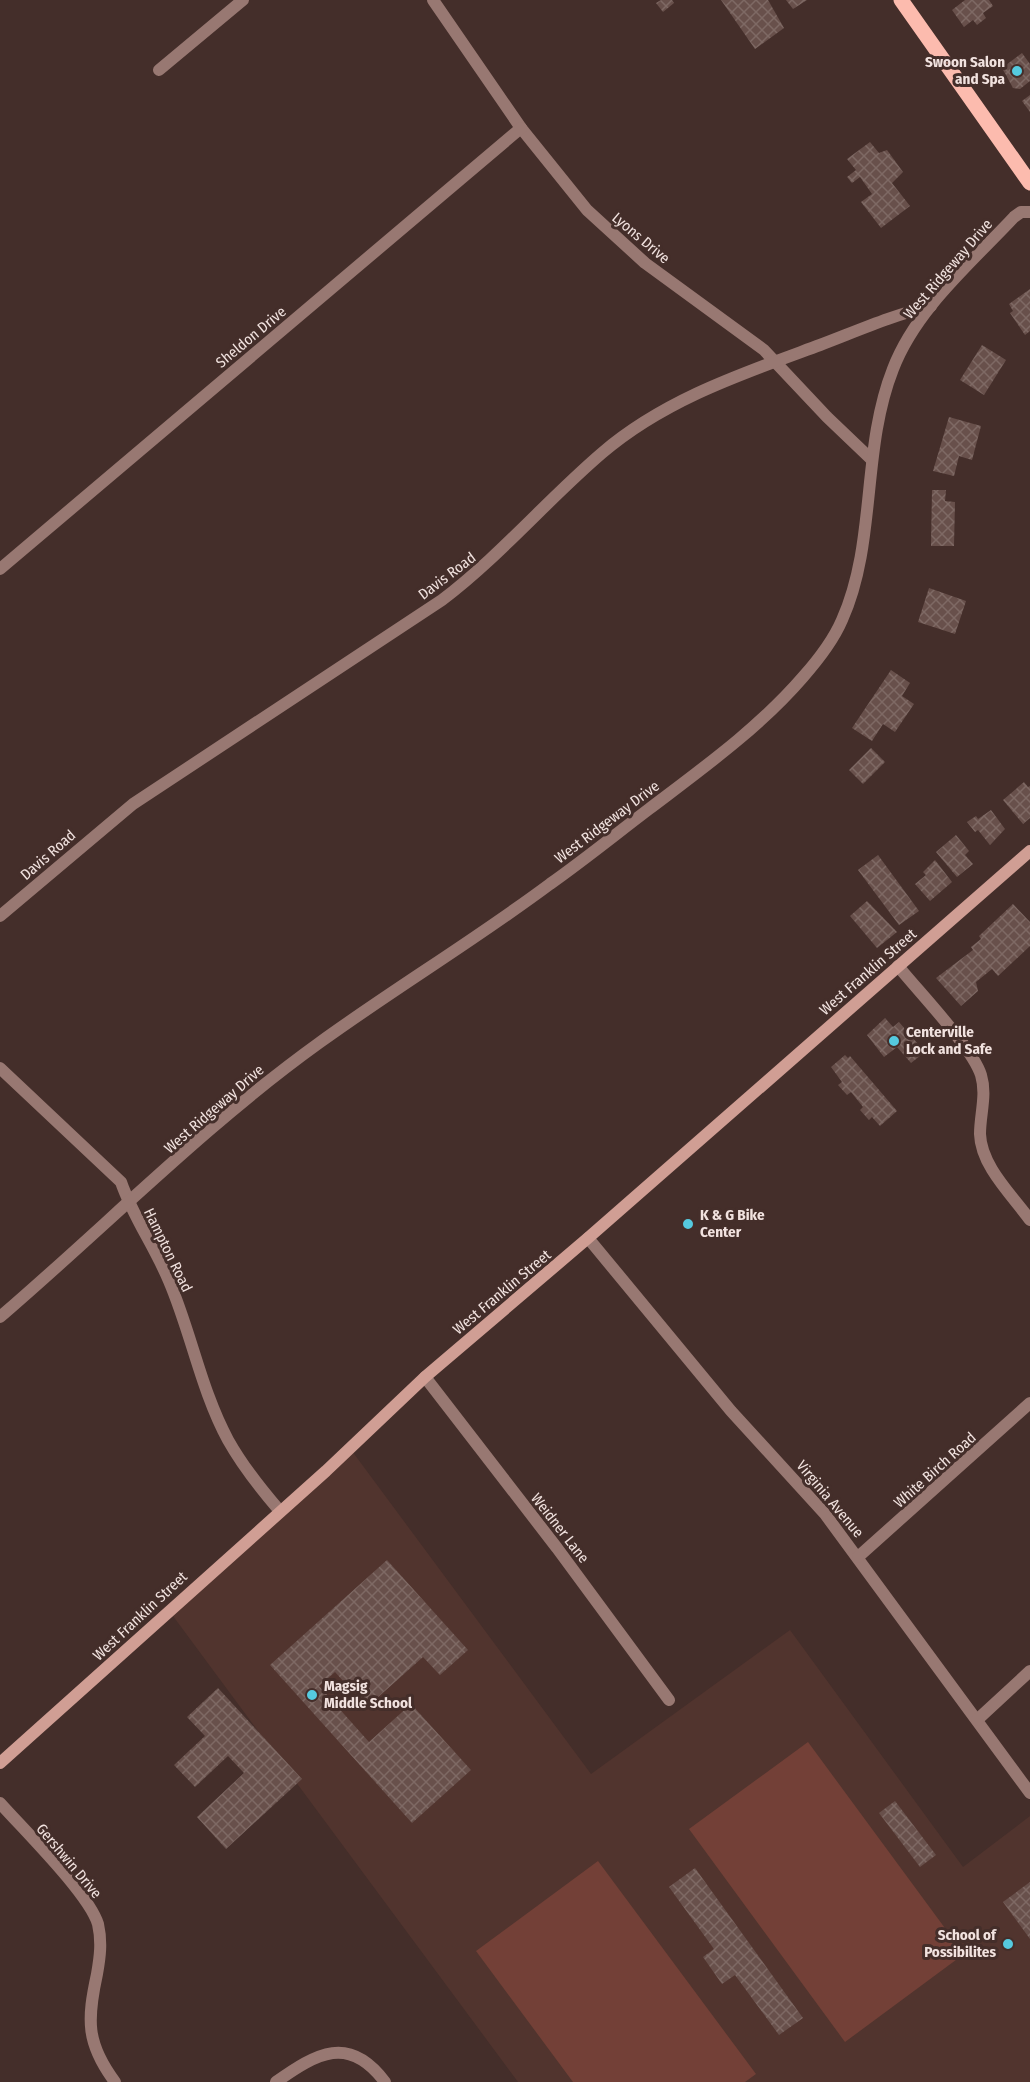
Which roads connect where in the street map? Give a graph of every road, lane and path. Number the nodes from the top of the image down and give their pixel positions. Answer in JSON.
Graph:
{"nodes":[{"id":1,"x":243,"y":0,"type":"edge"},
{"id":2,"x":433,"y":0,"type":"edge"},
{"id":3,"x":901,"y":0,"type":"edge"},
{"id":4,"x":159,"y":70,"type":"dead end"},
{"id":5,"x":521,"y":128,"type":"junction"},
{"id":6,"x":1030,"y":183,"type":"edge"},
{"id":7,"x":1030,"y":212,"type":"edge"},
{"id":8,"x":931,"y":306,"type":"junction"},
{"id":9,"x":775,"y":362,"type":"junction"},
{"id":10,"x":871,"y":459,"type":"junction"},
{"id":11,"x":0,"y":569,"type":"edge"},
{"id":12,"x":1030,"y":850,"type":"edge"},
{"id":13,"x":0,"y":916,"type":"edge"},
{"id":14,"x":898,"y":966,"type":"junction"},
{"id":15,"x":0,"y":1068,"type":"edge"},
{"id":16,"x":128,"y":1203,"type":"junction"},
{"id":17,"x":1030,"y":1220,"type":"edge"},
{"id":18,"x":588,"y":1238,"type":"junction"},
{"id":19,"x":0,"y":1317,"type":"edge"},
{"id":20,"x":425,"y":1377,"type":"junction"},
{"id":21,"x":1030,"y":1402,"type":"edge"},
{"id":22,"x":279,"y":1510,"type":"junction"},
{"id":23,"x":858,"y":1557,"type":"junction"},
{"id":24,"x":1030,"y":1671,"type":"edge"},
{"id":25,"x":669,"y":1700,"type":"dead end"},
{"id":26,"x":977,"y":1720,"type":"junction"},
{"id":27,"x":0,"y":1763,"type":"edge"},
{"id":28,"x":1030,"y":1793,"type":"edge"},
{"id":29,"x":0,"y":1803,"type":"edge"},
{"id":30,"x":115,"y":2082,"type":"edge"},
{"id":31,"x":276,"y":2082,"type":"edge"},
{"id":32,"x":385,"y":2082,"type":"edge"}],
"edges":[{"from":1,"to":4,"type":"street"},
{"from":2,"to":5,"type":"street","name":"Lyons Drive"},
{"from":3,"to":6,"type":"main road"},
{"from":5,"to":9,"type":"street","name":"Lyons Drive"},
{"from":5,"to":11,"type":"street","name":"Sheldon Drive"},
{"from":7,"to":8,"type":"street","name":"West Ridgeway Drive"},
{"from":8,"to":9,"type":"street","name":"Davis Road"},
{"from":8,"to":10,"type":"street","name":"West Ridgeway Drive"},
{"from":9,"to":10,"type":"street","name":"Lyons Drive"},
{"from":9,"to":13,"type":"street","name":"Davis Road"},
{"from":10,"to":16,"type":"street","name":"West Ridgeway Drive"},
{"from":12,"to":14,"type":"main road","name":"West Franklin Street"},
{"from":14,"to":17,"type":"street"},
{"from":14,"to":18,"type":"main road","name":"West Franklin Street"},
{"from":15,"to":16,"type":"street","name":"Hampton Road"},
{"from":16,"to":19,"type":"street","name":"West Ridgeway Drive"},
{"from":16,"to":22,"type":"street","name":"Hampton Road"},
{"from":18,"to":20,"type":"main road","name":"West Franklin Street"},
{"from":18,"to":23,"type":"street","name":"Virginia Avenue"},
{"from":20,"to":22,"type":"main road","name":"West Franklin Street"},
{"from":20,"to":25,"type":"street","name":"Weidner Lane"},
{"from":21,"to":23,"type":"street","name":"White Birch Road"},
{"from":22,"to":27,"type":"main road","name":"West Franklin Street"},
{"from":23,"to":26,"type":"street","name":"Virginia Avenue"},
{"from":24,"to":26,"type":"street"},
{"from":26,"to":28,"type":"street","name":"Virginia Avenue"},
{"from":29,"to":30,"type":"street","name":"Gershwin Drive"},
{"from":31,"to":32,"type":"street"}]}
